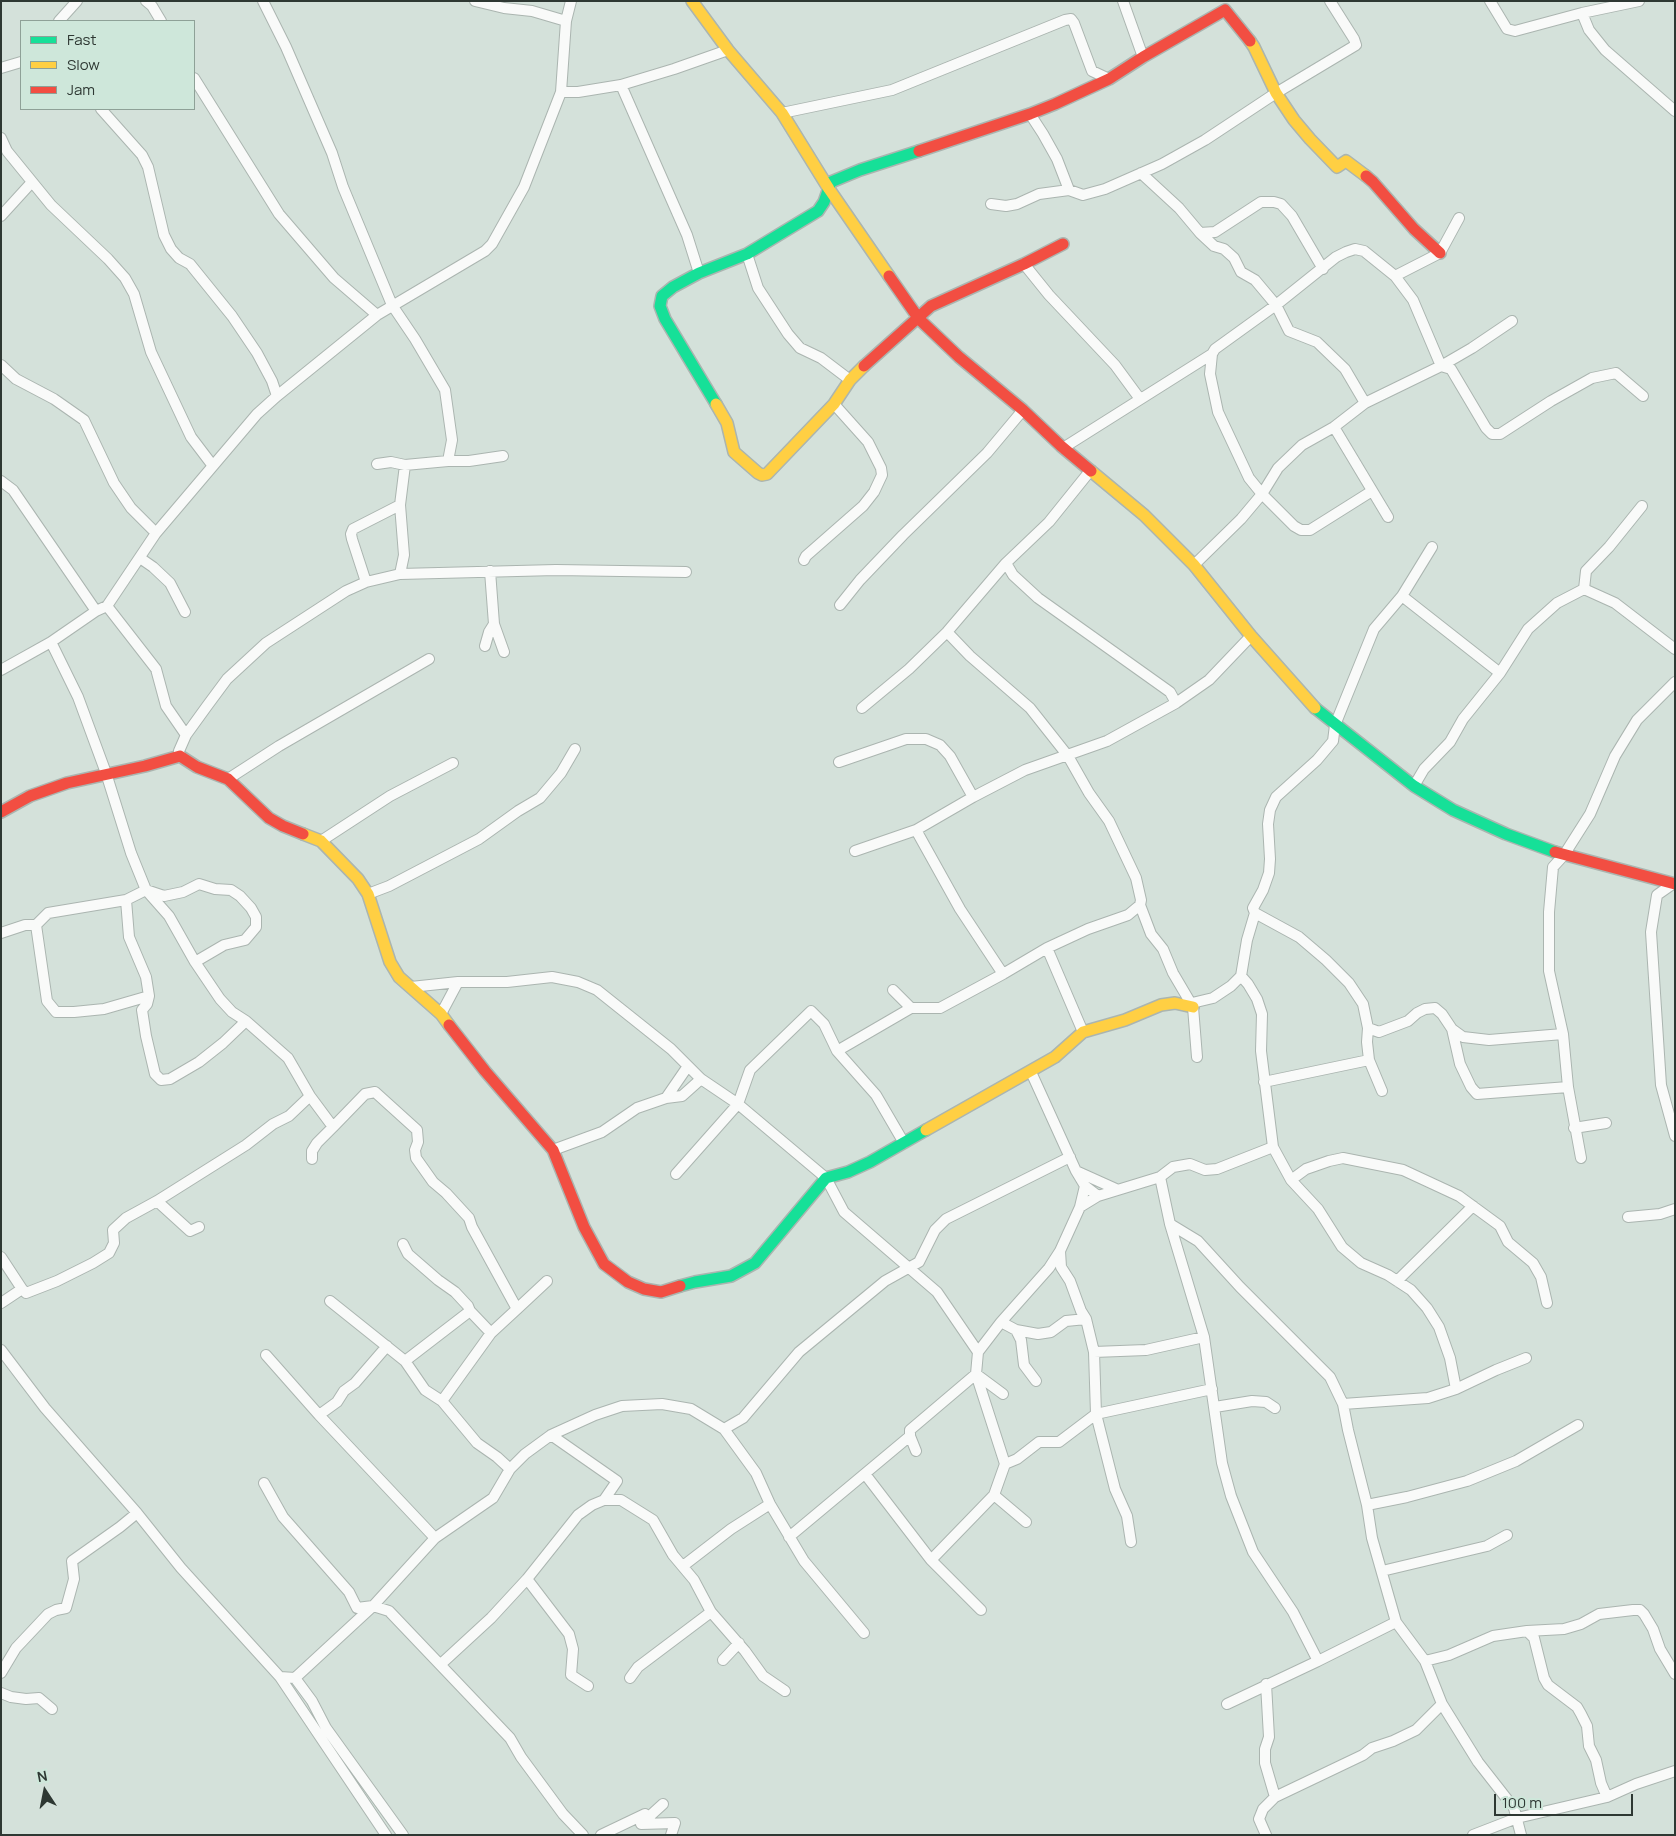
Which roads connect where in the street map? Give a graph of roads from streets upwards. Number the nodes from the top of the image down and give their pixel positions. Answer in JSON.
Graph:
{"nodes":[{"id":1,"x":146,"y":1,"type":"edge"},
{"id":2,"x":263,"y":1,"type":"edge"},
{"id":3,"x":476,"y":1,"type":"edge"},
{"id":4,"x":572,"y":1,"type":"edge"},
{"id":5,"x":692,"y":1,"type":"edge"},
{"id":6,"x":1122,"y":1,"type":"edge"},
{"id":7,"x":1330,"y":1,"type":"edge"},
{"id":8,"x":1490,"y":1,"type":"edge"},
{"id":9,"x":1638,"y":1,"type":"edge"},
{"id":10,"x":71,"y":3,"type":"edge"},
{"id":11,"x":1222,"y":6,"type":"edge"},
{"id":12,"x":1582,"y":13,"type":"junction"},
{"id":13,"x":60,"y":20,"type":"edge"},
{"id":14,"x":160,"y":20,"type":"edge"},
{"id":15,"x":566,"y":21,"type":"junction"},
{"id":16,"x":728,"y":50,"type":"junction"},
{"id":17,"x":1143,"y":57,"type":"junction"},
{"id":18,"x":20,"y":62,"type":"edge"},
{"id":19,"x":1,"y":68,"type":"edge"},
{"id":20,"x":1109,"y":79,"type":"junction"},
{"id":21,"x":195,"y":80,"type":"edge"},
{"id":22,"x":621,"y":85,"type":"junction"},
{"id":23,"x":560,"y":92,"type":"junction"},
{"id":24,"x":1276,"y":92,"type":"junction"},
{"id":25,"x":102,"y":110,"type":"edge"},
{"id":26,"x":1675,"y":111,"type":"edge"},
{"id":27,"x":782,"y":113,"type":"junction"},
{"id":28,"x":1030,"y":114,"type":"junction"},
{"id":29,"x":1,"y":138,"type":"edge"},
{"id":30,"x":4,"y":154,"type":"edge"},
{"id":31,"x":1141,"y":173,"type":"junction"},
{"id":32,"x":32,"y":182,"type":"junction"},
{"id":33,"x":829,"y":189,"type":"junction"},
{"id":34,"x":1069,"y":190,"type":"junction"},
{"id":35,"x":991,"y":204,"type":"dead end"},
{"id":36,"x":1,"y":216,"type":"edge"},
{"id":37,"x":1459,"y":218,"type":"dead end"},
{"id":38,"x":1200,"y":234,"type":"junction"},
{"id":39,"x":1063,"y":244,"type":"dead end"},
{"id":40,"x":1440,"y":253,"type":"junction"},
{"id":41,"x":747,"y":254,"type":"junction"},
{"id":42,"x":1024,"y":264,"type":"junction"},
{"id":43,"x":1323,"y":269,"type":"junction"},
{"id":44,"x":699,"y":273,"type":"junction"},
{"id":45,"x":1394,"y":276,"type":"junction"},
{"id":46,"x":392,"y":305,"type":"junction"},
{"id":47,"x":1276,"y":305,"type":"junction"},
{"id":48,"x":377,"y":315,"type":"junction"},
{"id":49,"x":919,"y":319,"type":"junction"},
{"id":50,"x":1512,"y":321,"type":"dead end"},
{"id":51,"x":1212,"y":354,"type":"junction"},
{"id":52,"x":1,"y":365,"type":"edge"},
{"id":53,"x":1441,"y":366,"type":"junction"},
{"id":54,"x":850,"y":380,"type":"junction"},
{"id":55,"x":277,"y":396,"type":"junction"},
{"id":56,"x":1643,"y":396,"type":"dead end"},
{"id":57,"x":1140,"y":399,"type":"junction"},
{"id":58,"x":1365,"y":403,"type":"junction"},
{"id":59,"x":834,"y":404,"type":"junction"},
{"id":60,"x":1024,"y":410,"type":"junction"},
{"id":61,"x":1334,"y":427,"type":"junction"},
{"id":62,"x":1063,"y":448,"type":"junction"},
{"id":63,"x":502,"y":456,"type":"dead end"},
{"id":64,"x":448,"y":460,"type":"junction"},
{"id":65,"x":377,"y":464,"type":"dead end"},
{"id":66,"x":405,"y":465,"type":"junction"},
{"id":67,"x":213,"y":466,"type":"junction"},
{"id":68,"x":1090,"y":471,"type":"junction"},
{"id":69,"x":1,"y":481,"type":"edge"},
{"id":70,"x":1372,"y":491,"type":"junction"},
{"id":71,"x":1262,"y":494,"type":"junction"},
{"id":72,"x":400,"y":505,"type":"junction"},
{"id":73,"x":1642,"y":506,"type":"dead end"},
{"id":74,"x":1388,"y":517,"type":"dead end"},
{"id":75,"x":156,"y":533,"type":"junction"},
{"id":76,"x":1432,"y":547,"type":"dead end"},
{"id":77,"x":140,"y":558,"type":"junction"},
{"id":78,"x":804,"y":560,"type":"dead end"},
{"id":79,"x":1006,"y":563,"type":"junction"},
{"id":80,"x":1194,"y":565,"type":"junction"},
{"id":81,"x":490,"y":572,"type":"junction"},
{"id":82,"x":686,"y":572,"type":"dead end"},
{"id":83,"x":400,"y":574,"type":"junction"},
{"id":84,"x":366,"y":582,"type":"junction"},
{"id":85,"x":1584,"y":590,"type":"junction"},
{"id":86,"x":1402,"y":596,"type":"junction"},
{"id":87,"x":107,"y":606,"type":"junction"},
{"id":88,"x":840,"y":606,"type":"dead end"},
{"id":89,"x":96,"y":611,"type":"junction"},
{"id":90,"x":185,"y":612,"type":"dead end"},
{"id":91,"x":494,"y":624,"type":"junction"},
{"id":92,"x":947,"y":632,"type":"junction"},
{"id":93,"x":1251,"y":636,"type":"junction"},
{"id":94,"x":51,"y":642,"type":"junction"},
{"id":95,"x":485,"y":646,"type":"dead end"},
{"id":96,"x":1675,"y":649,"type":"edge"},
{"id":97,"x":504,"y":652,"type":"dead end"},
{"id":98,"x":429,"y":659,"type":"dead end"},
{"id":99,"x":1,"y":670,"type":"edge"},
{"id":100,"x":1500,"y":673,"type":"junction"},
{"id":101,"x":1675,"y":682,"type":"edge"},
{"id":102,"x":1176,"y":703,"type":"junction"},
{"id":103,"x":862,"y":708,"type":"dead end"},
{"id":104,"x":1335,"y":726,"type":"junction"},
{"id":105,"x":186,"y":735,"type":"junction"},
{"id":106,"x":575,"y":749,"type":"dead end"},
{"id":107,"x":180,"y":756,"type":"junction"},
{"id":108,"x":1068,"y":756,"type":"junction"},
{"id":109,"x":839,"y":762,"type":"dead end"},
{"id":110,"x":453,"y":763,"type":"dead end"},
{"id":111,"x":106,"y":774,"type":"junction"},
{"id":112,"x":228,"y":779,"type":"junction"},
{"id":113,"x":1414,"y":786,"type":"junction"},
{"id":114,"x":972,"y":797,"type":"junction"},
{"id":115,"x":1,"y":812,"type":"edge"},
{"id":116,"x":916,"y":830,"type":"junction"},
{"id":117,"x":321,"y":841,"type":"junction"},
{"id":118,"x":855,"y":850,"type":"dead end"},
{"id":119,"x":1564,"y":855,"type":"junction"},
{"id":120,"x":1674,"y":883,"type":"edge"},
{"id":121,"x":146,"y":890,"type":"junction"},
{"id":122,"x":368,"y":894,"type":"junction"},
{"id":123,"x":126,"y":900,"type":"junction"},
{"id":124,"x":1140,"y":905,"type":"junction"},
{"id":125,"x":1255,"y":913,"type":"junction"},
{"id":126,"x":36,"y":925,"type":"junction"},
{"id":127,"x":1,"y":933,"type":"edge"},
{"id":128,"x":1046,"y":948,"type":"junction"},
{"id":129,"x":195,"y":962,"type":"junction"},
{"id":130,"x":1003,"y":974,"type":"junction"},
{"id":131,"x":1240,"y":976,"type":"junction"},
{"id":132,"x":458,"y":982,"type":"junction"},
{"id":133,"x":411,"y":987,"type":"junction"},
{"id":134,"x":893,"y":990,"type":"dead end"},
{"id":135,"x":148,"y":996,"type":"junction"},
{"id":136,"x":1193,"y":1007,"type":"junction"},
{"id":137,"x":912,"y":1008,"type":"junction"},
{"id":138,"x":441,"y":1014,"type":"junction"},
{"id":139,"x":246,"y":1021,"type":"junction"},
{"id":140,"x":1368,"y":1028,"type":"junction"},
{"id":141,"x":1452,"y":1030,"type":"junction"},
{"id":142,"x":1083,"y":1032,"type":"junction"},
{"id":143,"x":1563,"y":1034,"type":"junction"},
{"id":144,"x":837,"y":1051,"type":"junction"},
{"id":145,"x":1196,"y":1057,"type":"dead end"},
{"id":146,"x":1369,"y":1060,"type":"junction"},
{"id":147,"x":688,"y":1066,"type":"junction"},
{"id":148,"x":1031,"y":1072,"type":"junction"},
{"id":149,"x":701,"y":1079,"type":"junction"},
{"id":150,"x":1264,"y":1082,"type":"junction"},
{"id":151,"x":1568,"y":1087,"type":"junction"},
{"id":152,"x":1382,"y":1091,"type":"dead end"},
{"id":153,"x":310,"y":1096,"type":"junction"},
{"id":154,"x":666,"y":1098,"type":"junction"},
{"id":155,"x":738,"y":1104,"type":"junction"},
{"id":156,"x":1606,"y":1123,"type":"dead end"},
{"id":157,"x":333,"y":1127,"type":"junction"},
{"id":158,"x":1574,"y":1128,"type":"junction"},
{"id":159,"x":1675,"y":1136,"type":"edge"},
{"id":160,"x":904,"y":1143,"type":"junction"},
{"id":161,"x":1273,"y":1146,"type":"junction"},
{"id":162,"x":553,"y":1150,"type":"junction"},
{"id":163,"x":1070,"y":1157,"type":"junction"},
{"id":164,"x":1580,"y":1158,"type":"dead end"},
{"id":165,"x":312,"y":1159,"type":"dead end"},
{"id":166,"x":1076,"y":1171,"type":"junction"},
{"id":167,"x":676,"y":1174,"type":"dead end"},
{"id":168,"x":1160,"y":1176,"type":"junction"},
{"id":169,"x":826,"y":1178,"type":"junction"},
{"id":170,"x":1291,"y":1180,"type":"junction"},
{"id":171,"x":1085,"y":1186,"type":"junction"},
{"id":172,"x":1116,"y":1189,"type":"junction"},
{"id":173,"x":1098,"y":1196,"type":"junction"},
{"id":174,"x":157,"y":1201,"type":"junction"},
{"id":175,"x":1473,"y":1206,"type":"junction"},
{"id":176,"x":1080,"y":1207,"type":"junction"},
{"id":177,"x":1675,"y":1209,"type":"edge"},
{"id":178,"x":1628,"y":1217,"type":"dead end"},
{"id":179,"x":1170,"y":1224,"type":"junction"},
{"id":180,"x":198,"y":1227,"type":"dead end"},
{"id":181,"x":403,"y":1244,"type":"dead end"},
{"id":182,"x":1060,"y":1251,"type":"junction"},
{"id":183,"x":1,"y":1256,"type":"edge"},
{"id":184,"x":910,"y":1267,"type":"junction"},
{"id":185,"x":1061,"y":1267,"type":"junction"},
{"id":186,"x":1049,"y":1268,"type":"junction"},
{"id":187,"x":547,"y":1281,"type":"dead end"},
{"id":188,"x":1397,"y":1281,"type":"junction"},
{"id":189,"x":22,"y":1289,"type":"junction"},
{"id":190,"x":330,"y":1300,"type":"dead end"},
{"id":191,"x":1,"y":1303,"type":"edge"},
{"id":192,"x":1547,"y":1303,"type":"dead end"},
{"id":193,"x":517,"y":1310,"type":"junction"},
{"id":194,"x":470,"y":1311,"type":"junction"},
{"id":195,"x":1086,"y":1319,"type":"junction"},
{"id":196,"x":1000,"y":1322,"type":"junction"},
{"id":197,"x":1016,"y":1330,"type":"junction"},
{"id":198,"x":491,"y":1333,"type":"junction"},
{"id":199,"x":1204,"y":1337,"type":"junction"},
{"id":200,"x":386,"y":1346,"type":"junction"},
{"id":201,"x":1,"y":1350,"type":"edge"},
{"id":202,"x":978,"y":1352,"type":"junction"},
{"id":203,"x":1094,"y":1352,"type":"junction"},
{"id":204,"x":266,"y":1355,"type":"dead end"},
{"id":205,"x":1526,"y":1358,"type":"dead end"},
{"id":206,"x":405,"y":1360,"type":"junction"},
{"id":207,"x":976,"y":1374,"type":"junction"},
{"id":208,"x":1036,"y":1381,"type":"dead end"},
{"id":209,"x":1212,"y":1389,"type":"junction"},
{"id":210,"x":1456,"y":1389,"type":"junction"},
{"id":211,"x":1003,"y":1394,"type":"dead end"},
{"id":212,"x":442,"y":1401,"type":"junction"},
{"id":213,"x":1344,"y":1404,"type":"junction"},
{"id":214,"x":1215,"y":1407,"type":"junction"},
{"id":215,"x":1275,"y":1408,"type":"dead end"},
{"id":216,"x":1096,"y":1414,"type":"junction"},
{"id":217,"x":319,"y":1415,"type":"junction"},
{"id":218,"x":1578,"y":1425,"type":"dead end"},
{"id":219,"x":724,"y":1429,"type":"junction"},
{"id":220,"x":551,"y":1435,"type":"junction"},
{"id":221,"x":910,"y":1436,"type":"junction"},
{"id":222,"x":916,"y":1451,"type":"dead end"},
{"id":223,"x":1005,"y":1464,"type":"junction"},
{"id":224,"x":510,"y":1469,"type":"junction"},
{"id":225,"x":865,"y":1474,"type":"junction"},
{"id":226,"x":264,"y":1483,"type":"dead end"},
{"id":227,"x":994,"y":1495,"type":"junction"},
{"id":228,"x":604,"y":1500,"type":"junction"},
{"id":229,"x":770,"y":1504,"type":"junction"},
{"id":230,"x":1367,"y":1505,"type":"junction"},
{"id":231,"x":137,"y":1512,"type":"junction"},
{"id":232,"x":1026,"y":1522,"type":"dead end"},
{"id":233,"x":1507,"y":1535,"type":"dead end"},
{"id":234,"x":789,"y":1537,"type":"junction"},
{"id":235,"x":435,"y":1538,"type":"junction"},
{"id":236,"x":1131,"y":1542,"type":"dead end"},
{"id":237,"x":931,"y":1560,"type":"junction"},
{"id":238,"x":683,"y":1566,"type":"junction"},
{"id":239,"x":1382,"y":1571,"type":"junction"},
{"id":240,"x":527,"y":1579,"type":"junction"},
{"id":241,"x":373,"y":1606,"type":"junction"},
{"id":242,"x":981,"y":1610,"type":"dead end"},
{"id":243,"x":711,"y":1612,"type":"junction"},
{"id":244,"x":1396,"y":1622,"type":"junction"},
{"id":245,"x":1527,"y":1631,"type":"junction"},
{"id":246,"x":864,"y":1633,"type":"dead end"},
{"id":247,"x":739,"y":1643,"type":"junction"},
{"id":248,"x":723,"y":1660,"type":"dead end"},
{"id":249,"x":1318,"y":1661,"type":"junction"},
{"id":250,"x":1425,"y":1661,"type":"junction"},
{"id":251,"x":441,"y":1664,"type":"junction"},
{"id":252,"x":1,"y":1673,"type":"edge"},
{"id":253,"x":1675,"y":1674,"type":"edge"},
{"id":254,"x":280,"y":1677,"type":"junction"},
{"id":255,"x":295,"y":1678,"type":"junction"},
{"id":256,"x":630,"y":1678,"type":"dead end"},
{"id":257,"x":1266,"y":1684,"type":"junction"},
{"id":258,"x":588,"y":1686,"type":"dead end"},
{"id":259,"x":785,"y":1692,"type":"dead end"},
{"id":260,"x":1,"y":1693,"type":"edge"},
{"id":261,"x":1226,"y":1704,"type":"dead end"},
{"id":262,"x":1442,"y":1704,"type":"junction"},
{"id":263,"x":52,"y":1710,"type":"dead end"},
{"id":264,"x":1675,"y":1771,"type":"edge"},
{"id":265,"x":1275,"y":1797,"type":"junction"},
{"id":266,"x":1607,"y":1797,"type":"junction"},
{"id":267,"x":1517,"y":1818,"type":"junction"},
{"id":268,"x":386,"y":1835,"type":"edge"},
{"id":269,"x":403,"y":1835,"type":"edge"},
{"id":270,"x":583,"y":1835,"type":"edge"},
{"id":271,"x":601,"y":1835,"type":"edge"},
{"id":272,"x":671,"y":1835,"type":"edge"},
{"id":273,"x":1266,"y":1835,"type":"edge"},
{"id":274,"x":1473,"y":1835,"type":"edge"},
{"id":275,"x":1521,"y":1835,"type":"edge"}],
"edges":[{"from":1,"to":14,"type":"street"},
{"from":2,"to":46,"type":"street"},
{"from":3,"to":15,"type":"street"},
{"from":4,"to":15,"type":"street"},
{"from":5,"to":16,"type":"street"},
{"from":6,"to":17,"type":"street"},
{"from":7,"to":24,"type":"street"},
{"from":8,"to":12,"type":"street"},
{"from":9,"to":12,"type":"street"},
{"from":10,"to":13,"type":"street"},
{"from":11,"to":17,"type":"street"},
{"from":11,"to":24,"type":"street"},
{"from":12,"to":26,"type":"street"},
{"from":15,"to":23,"type":"street"},
{"from":16,"to":22,"type":"street"},
{"from":16,"to":27,"type":"street"},
{"from":17,"to":20,"type":"street"},
{"from":18,"to":19,"type":"street"},
{"from":20,"to":27,"type":"street"},
{"from":20,"to":28,"type":"street"},
{"from":21,"to":48,"type":"street"},
{"from":22,"to":23,"type":"street"},
{"from":22,"to":44,"type":"street"},
{"from":23,"to":46,"type":"street"},
{"from":24,"to":31,"type":"street"},
{"from":24,"to":40,"type":"street"},
{"from":25,"to":55,"type":"street"},
{"from":27,"to":33,"type":"street"},
{"from":28,"to":33,"type":"street"},
{"from":28,"to":34,"type":"street"},
{"from":29,"to":30,"type":"street"},
{"from":30,"to":32,"type":"street"},
{"from":31,"to":34,"type":"street"},
{"from":31,"to":38,"type":"street"},
{"from":32,"to":36,"type":"street"},
{"from":32,"to":67,"type":"street"},
{"from":33,"to":41,"type":"street"},
{"from":33,"to":49,"type":"street"},
{"from":34,"to":35,"type":"street"},
{"from":37,"to":40,"type":"street"},
{"from":38,"to":43,"type":"street"},
{"from":38,"to":47,"type":"street"},
{"from":39,"to":42,"type":"street"},
{"from":40,"to":45,"type":"street"},
{"from":41,"to":44,"type":"street"},
{"from":41,"to":54,"type":"street"},
{"from":42,"to":49,"type":"street"},
{"from":42,"to":57,"type":"street"},
{"from":43,"to":45,"type":"street"},
{"from":43,"to":47,"type":"street"},
{"from":44,"to":59,"type":"street"},
{"from":45,"to":53,"type":"street"},
{"from":46,"to":48,"type":"street"},
{"from":46,"to":64,"type":"street"},
{"from":47,"to":51,"type":"street"},
{"from":47,"to":58,"type":"street"},
{"from":48,"to":55,"type":"street"},
{"from":49,"to":54,"type":"street"},
{"from":49,"to":60,"type":"street"},
{"from":50,"to":53,"type":"street"},
{"from":51,"to":57,"type":"street"},
{"from":51,"to":71,"type":"street"},
{"from":52,"to":75,"type":"street"},
{"from":53,"to":56,"type":"street"},
{"from":53,"to":58,"type":"street"},
{"from":54,"to":59,"type":"street"},
{"from":55,"to":67,"type":"street"},
{"from":57,"to":62,"type":"street"},
{"from":58,"to":61,"type":"street"},
{"from":59,"to":78,"type":"street"},
{"from":60,"to":62,"type":"street"},
{"from":60,"to":88,"type":"street"},
{"from":61,"to":70,"type":"street"},
{"from":61,"to":71,"type":"street"},
{"from":62,"to":68,"type":"street"},
{"from":63,"to":64,"type":"street"},
{"from":64,"to":66,"type":"street"},
{"from":65,"to":66,"type":"street"},
{"from":66,"to":72,"type":"street"},
{"from":67,"to":75,"type":"street"},
{"from":68,"to":79,"type":"street"},
{"from":68,"to":80,"type":"street"},
{"from":69,"to":89,"type":"street"},
{"from":70,"to":71,"type":"street"},
{"from":70,"to":74,"type":"street"},
{"from":71,"to":80,"type":"street"},
{"from":72,"to":83,"type":"street"},
{"from":72,"to":84,"type":"street"},
{"from":73,"to":85,"type":"street"},
{"from":75,"to":77,"type":"street"},
{"from":76,"to":86,"type":"street"},
{"from":77,"to":87,"type":"street"},
{"from":77,"to":90,"type":"street"},
{"from":79,"to":92,"type":"street"},
{"from":79,"to":102,"type":"street"},
{"from":80,"to":93,"type":"street"},
{"from":81,"to":82,"type":"street"},
{"from":81,"to":83,"type":"street"},
{"from":81,"to":91,"type":"street"},
{"from":83,"to":84,"type":"street"},
{"from":84,"to":105,"type":"street"},
{"from":85,"to":96,"type":"street"},
{"from":85,"to":100,"type":"street"},
{"from":86,"to":100,"type":"street"},
{"from":86,"to":104,"type":"street"},
{"from":87,"to":89,"type":"street"},
{"from":87,"to":105,"type":"street"},
{"from":89,"to":94,"type":"street"},
{"from":91,"to":95,"type":"street"},
{"from":91,"to":97,"type":"street"},
{"from":92,"to":103,"type":"street"},
{"from":92,"to":108,"type":"street"},
{"from":93,"to":102,"type":"street"},
{"from":93,"to":104,"type":"street"},
{"from":94,"to":99,"type":"street"},
{"from":94,"to":111,"type":"street"},
{"from":98,"to":112,"type":"street"},
{"from":100,"to":113,"type":"street"},
{"from":101,"to":119,"type":"street"},
{"from":102,"to":108,"type":"street"},
{"from":104,"to":113,"type":"street"},
{"from":104,"to":125,"type":"street"},
{"from":105,"to":107,"type":"street"},
{"from":106,"to":122,"type":"street"},
{"from":107,"to":111,"type":"street"},
{"from":107,"to":112,"type":"street"},
{"from":108,"to":114,"type":"street"},
{"from":108,"to":124,"type":"street"},
{"from":109,"to":114,"type":"street"},
{"from":110,"to":117,"type":"street"},
{"from":111,"to":115,"type":"street"},
{"from":111,"to":121,"type":"street"},
{"from":112,"to":117,"type":"street"},
{"from":113,"to":119,"type":"street"},
{"from":114,"to":116,"type":"street"},
{"from":116,"to":118,"type":"street"},
{"from":116,"to":130,"type":"street"},
{"from":117,"to":122,"type":"street"},
{"from":119,"to":120,"type":"street"},
{"from":119,"to":143,"type":"street"},
{"from":120,"to":159,"type":"street"},
{"from":121,"to":123,"type":"street"},
{"from":121,"to":129,"type":"street"},
{"from":121,"to":129,"type":"street"},
{"from":122,"to":133,"type":"street"},
{"from":123,"to":126,"type":"street"},
{"from":123,"to":135,"type":"street"},
{"from":124,"to":128,"type":"street"},
{"from":124,"to":136,"type":"street"},
{"from":125,"to":131,"type":"street"},
{"from":125,"to":140,"type":"street"},
{"from":126,"to":127,"type":"street"},
{"from":126,"to":135,"type":"street"},
{"from":128,"to":130,"type":"street"},
{"from":128,"to":142,"type":"street"},
{"from":129,"to":139,"type":"street"},
{"from":130,"to":137,"type":"street"},
{"from":131,"to":136,"type":"street"},
{"from":131,"to":150,"type":"street"},
{"from":132,"to":133,"type":"street"},
{"from":132,"to":138,"type":"street"},
{"from":132,"to":147,"type":"street"},
{"from":133,"to":138,"type":"street"},
{"from":134,"to":137,"type":"street"},
{"from":135,"to":139,"type":"street"},
{"from":136,"to":142,"type":"street"},
{"from":136,"to":145,"type":"street"},
{"from":137,"to":144,"type":"street"},
{"from":138,"to":162,"type":"street"},
{"from":139,"to":153,"type":"street"},
{"from":140,"to":141,"type":"street"},
{"from":140,"to":146,"type":"street"},
{"from":141,"to":143,"type":"street"},
{"from":141,"to":151,"type":"street"},
{"from":142,"to":148,"type":"street"},
{"from":143,"to":151,"type":"street"},
{"from":144,"to":155,"type":"street"},
{"from":144,"to":160,"type":"street"},
{"from":146,"to":150,"type":"street"},
{"from":146,"to":152,"type":"street"},
{"from":147,"to":149,"type":"street"},
{"from":147,"to":154,"type":"street"},
{"from":148,"to":160,"type":"street"},
{"from":148,"to":163,"type":"street"},
{"from":149,"to":154,"type":"street"},
{"from":149,"to":155,"type":"street"},
{"from":150,"to":161,"type":"street"},
{"from":151,"to":158,"type":"street"},
{"from":153,"to":157,"type":"street"},
{"from":153,"to":174,"type":"street"},
{"from":154,"to":162,"type":"street"},
{"from":155,"to":167,"type":"street"},
{"from":155,"to":169,"type":"street"},
{"from":156,"to":158,"type":"street"},
{"from":157,"to":165,"type":"street"},
{"from":157,"to":193,"type":"street"},
{"from":158,"to":164,"type":"street"},
{"from":160,"to":169,"type":"street"},
{"from":161,"to":168,"type":"street"},
{"from":161,"to":170,"type":"street"},
{"from":162,"to":169,"type":"street"},
{"from":163,"to":166,"type":"street"},
{"from":163,"to":184,"type":"street"},
{"from":166,"to":171,"type":"street"},
{"from":166,"to":172,"type":"street"},
{"from":168,"to":172,"type":"street"},
{"from":168,"to":179,"type":"street"},
{"from":169,"to":184,"type":"street"},
{"from":170,"to":175,"type":"street"},
{"from":170,"to":188,"type":"street"},
{"from":171,"to":173,"type":"street"},
{"from":171,"to":176,"type":"street"},
{"from":172,"to":173,"type":"street"},
{"from":173,"to":176,"type":"street"},
{"from":174,"to":180,"type":"street"},
{"from":174,"to":189,"type":"street"},
{"from":175,"to":188,"type":"street"},
{"from":175,"to":192,"type":"street"},
{"from":176,"to":182,"type":"street"},
{"from":177,"to":178,"type":"street"},
{"from":179,"to":199,"type":"street"},
{"from":179,"to":213,"type":"street"},
{"from":181,"to":194,"type":"street"},
{"from":182,"to":185,"type":"street"},
{"from":182,"to":186,"type":"street"},
{"from":183,"to":189,"type":"street"},
{"from":184,"to":202,"type":"street"},
{"from":184,"to":219,"type":"street"},
{"from":185,"to":186,"type":"street"},
{"from":185,"to":195,"type":"street"},
{"from":186,"to":196,"type":"street"},
{"from":187,"to":193,"type":"street"},
{"from":188,"to":210,"type":"street"},
{"from":189,"to":191,"type":"street"},
{"from":190,"to":200,"type":"street"},
{"from":193,"to":198,"type":"street"},
{"from":194,"to":198,"type":"street"},
{"from":194,"to":206,"type":"street"},
{"from":195,"to":197,"type":"street"},
{"from":195,"to":203,"type":"street"},
{"from":196,"to":197,"type":"street"},
{"from":196,"to":202,"type":"street"},
{"from":197,"to":208,"type":"street"},
{"from":198,"to":212,"type":"street"},
{"from":199,"to":203,"type":"street"},
{"from":199,"to":209,"type":"street"},
{"from":200,"to":206,"type":"street"},
{"from":200,"to":217,"type":"street"},
{"from":201,"to":231,"type":"street"},
{"from":202,"to":207,"type":"street"},
{"from":203,"to":216,"type":"street"},
{"from":204,"to":217,"type":"street"},
{"from":205,"to":210,"type":"street"},
{"from":206,"to":212,"type":"street"},
{"from":207,"to":211,"type":"street"},
{"from":207,"to":221,"type":"street"},
{"from":207,"to":223,"type":"street"},
{"from":209,"to":214,"type":"street"},
{"from":209,"to":216,"type":"street"},
{"from":210,"to":213,"type":"street"},
{"from":212,"to":224,"type":"street"},
{"from":213,"to":230,"type":"street"},
{"from":214,"to":215,"type":"street"},
{"from":214,"to":249,"type":"street"},
{"from":216,"to":223,"type":"street"},
{"from":216,"to":236,"type":"street"},
{"from":217,"to":235,"type":"street"},
{"from":218,"to":230,"type":"street"},
{"from":219,"to":220,"type":"street"},
{"from":219,"to":229,"type":"street"},
{"from":220,"to":224,"type":"street"},
{"from":220,"to":228,"type":"street"},
{"from":221,"to":222,"type":"street"},
{"from":221,"to":225,"type":"street"},
{"from":223,"to":227,"type":"street"},
{"from":224,"to":235,"type":"street"},
{"from":225,"to":234,"type":"street"},
{"from":225,"to":237,"type":"street"},
{"from":226,"to":241,"type":"street"},
{"from":227,"to":232,"type":"street"},
{"from":227,"to":237,"type":"street"},
{"from":228,"to":238,"type":"street"},
{"from":228,"to":240,"type":"street"},
{"from":229,"to":234,"type":"street"},
{"from":229,"to":238,"type":"street"},
{"from":230,"to":239,"type":"street"},
{"from":231,"to":252,"type":"street"},
{"from":231,"to":254,"type":"street"},
{"from":233,"to":239,"type":"street"},
{"from":234,"to":246,"type":"street"},
{"from":235,"to":241,"type":"street"},
{"from":237,"to":242,"type":"street"},
{"from":238,"to":243,"type":"street"},
{"from":239,"to":244,"type":"street"},
{"from":240,"to":251,"type":"street"},
{"from":240,"to":258,"type":"street"},
{"from":241,"to":251,"type":"street"},
{"from":241,"to":255,"type":"street"},
{"from":243,"to":247,"type":"street"},
{"from":243,"to":256,"type":"street"},
{"from":244,"to":249,"type":"street"},
{"from":244,"to":250,"type":"street"},
{"from":245,"to":250,"type":"street"},
{"from":245,"to":253,"type":"street"},
{"from":245,"to":266,"type":"street"},
{"from":247,"to":248,"type":"street"},
{"from":247,"to":259,"type":"street"},
{"from":249,"to":257,"type":"street"},
{"from":250,"to":262,"type":"street"},
{"from":251,"to":270,"type":"street"},
{"from":254,"to":255,"type":"street"},
{"from":254,"to":268,"type":"street"},
{"from":255,"to":269,"type":"street"},
{"from":257,"to":261,"type":"street"},
{"from":257,"to":265,"type":"street"},
{"from":260,"to":263,"type":"street"},
{"from":262,"to":265,"type":"street"},
{"from":262,"to":267,"type":"street"},
{"from":264,"to":266,"type":"street"},
{"from":265,"to":273,"type":"street"},
{"from":266,"to":267,"type":"street"},
{"from":267,"to":274,"type":"street"},
{"from":267,"to":275,"type":"street"},
{"from":271,"to":272,"type":"street"}]}
